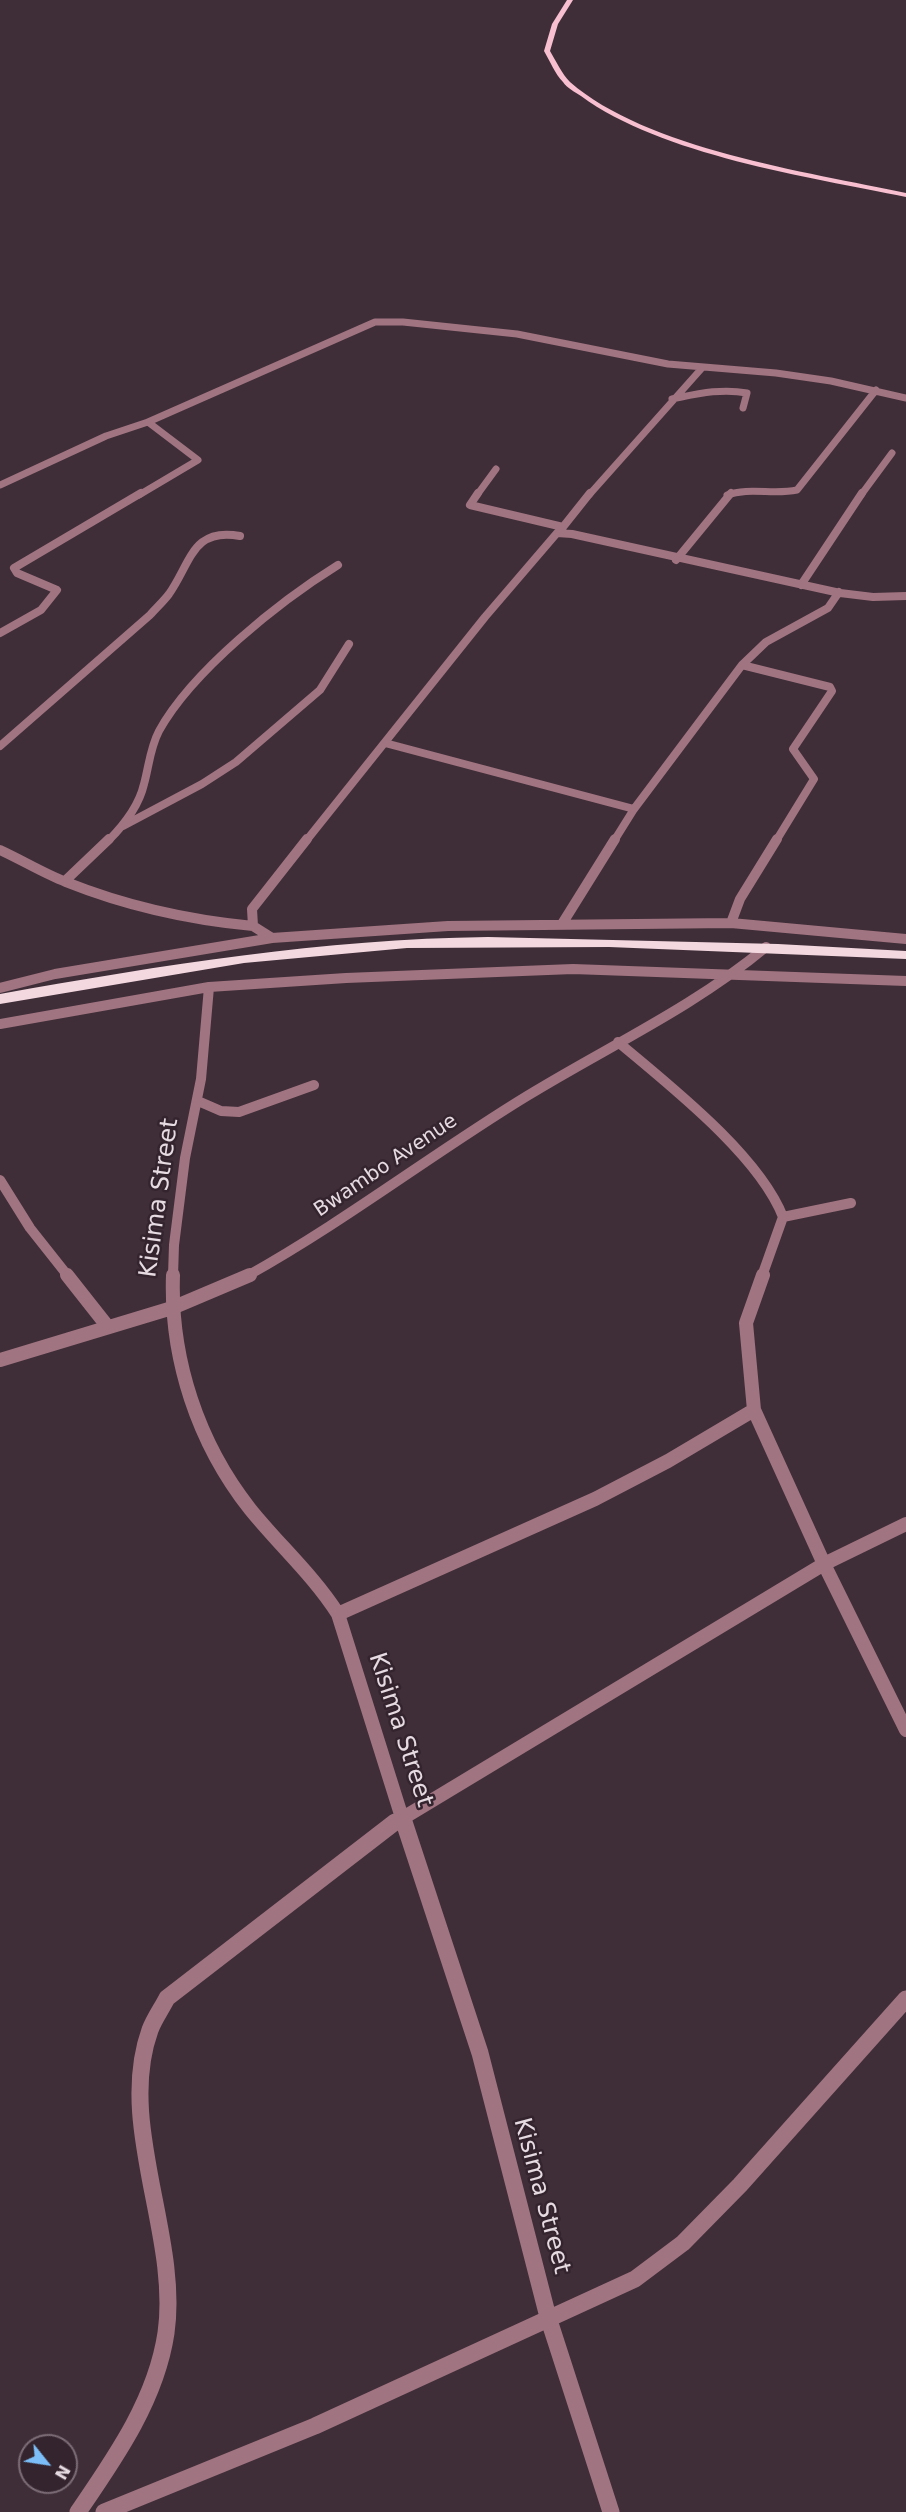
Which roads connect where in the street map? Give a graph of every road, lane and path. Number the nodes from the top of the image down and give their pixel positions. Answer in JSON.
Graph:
{"nodes":[{"id":1,"x":570,"y":0,"type":"edge"},
{"id":2,"x":906,"y":195,"type":"edge"},
{"id":3,"x":702,"y":368,"type":"junction"},
{"id":4,"x":876,"y":390,"type":"junction"},
{"id":5,"x":906,"y":398,"type":"edge"},
{"id":6,"x":672,"y":399,"type":"junction"},
{"id":7,"x":744,"y":408,"type":"dead end"},
{"id":8,"x":147,"y":422,"type":"junction"},
{"id":9,"x":892,"y":453,"type":"dead end"},
{"id":10,"x":496,"y":469,"type":"dead end"},
{"id":11,"x":0,"y":485,"type":"edge"},
{"id":12,"x":561,"y":530,"type":"junction"},
{"id":13,"x":240,"y":536,"type":"dead end"},
{"id":14,"x":676,"y":560,"type":"junction"},
{"id":15,"x":338,"y":565,"type":"dead end"},
{"id":16,"x":801,"y":585,"type":"junction"},
{"id":17,"x":838,"y":592,"type":"junction"},
{"id":18,"x":906,"y":596,"type":"edge"},
{"id":19,"x":0,"y":633,"type":"edge"},
{"id":20,"x":349,"y":644,"type":"dead end"},
{"id":21,"x":742,"y":665,"type":"junction"},
{"id":22,"x":385,"y":743,"type":"junction"},
{"id":23,"x":0,"y":746,"type":"edge"},
{"id":24,"x":634,"y":809,"type":"junction"},
{"id":25,"x":122,"y":827,"type":"junction"},
{"id":26,"x":0,"y":850,"type":"edge"},
{"id":27,"x":65,"y":881,"type":"junction"},
{"id":28,"x":731,"y":923,"type":"junction"},
{"id":29,"x":562,"y":924,"type":"junction"},
{"id":30,"x":253,"y":926,"type":"junction"},
{"id":31,"x":272,"y":938,"type":"junction"},
{"id":32,"x":906,"y":939,"type":"edge"},
{"id":33,"x":766,"y":947,"type":"junction"},
{"id":34,"x":906,"y":955,"type":"edge"},
{"id":35,"x":730,"y":977,"type":"junction"},
{"id":36,"x":906,"y":981,"type":"edge"},
{"id":37,"x":209,"y":987,"type":"junction"},
{"id":38,"x":0,"y":988,"type":"edge"},
{"id":39,"x":0,"y":999,"type":"edge"},
{"id":40,"x":0,"y":1024,"type":"edge"},
{"id":41,"x":618,"y":1042,"type":"junction"},
{"id":42,"x":314,"y":1085,"type":"dead end"},
{"id":43,"x":198,"y":1101,"type":"junction"},
{"id":44,"x":0,"y":1180,"type":"edge"},
{"id":45,"x":851,"y":1203,"type":"dead end"},
{"id":46,"x":783,"y":1217,"type":"junction"},
{"id":47,"x":172,"y":1308,"type":"junction"},
{"id":48,"x":108,"y":1327,"type":"junction"},
{"id":49,"x":0,"y":1360,"type":"edge"},
{"id":50,"x":754,"y":1410,"type":"junction"},
{"id":51,"x":906,"y":1524,"type":"edge"},
{"id":52,"x":824,"y":1564,"type":"junction"},
{"id":53,"x":338,"y":1614,"type":"junction"},
{"id":54,"x":906,"y":1730,"type":"edge"},
{"id":55,"x":402,"y":1817,"type":"junction"},
{"id":56,"x":906,"y":1999,"type":"edge"},
{"id":57,"x":548,"y":2318,"type":"junction"},
{"id":58,"x":78,"y":2512,"type":"edge"},
{"id":59,"x":104,"y":2512,"type":"edge"},
{"id":60,"x":610,"y":2512,"type":"edge"}],
"edges":[{"from":1,"to":2,"type":"main road"},
{"from":3,"to":4,"type":"street"},
{"from":3,"to":6,"type":"street"},
{"from":3,"to":8,"type":"street"},
{"from":4,"to":5,"type":"street"},
{"from":4,"to":14,"type":"street"},
{"from":6,"to":7,"type":"street"},
{"from":6,"to":12,"type":"street"},
{"from":8,"to":11,"type":"street"},
{"from":8,"to":19,"type":"street"},
{"from":9,"to":16,"type":"street"},
{"from":10,"to":12,"type":"street"},
{"from":12,"to":14,"type":"street"},
{"from":12,"to":22,"type":"street"},
{"from":13,"to":23,"type":"street"},
{"from":14,"to":16,"type":"street"},
{"from":15,"to":25,"type":"street"},
{"from":16,"to":17,"type":"street"},
{"from":17,"to":18,"type":"street"},
{"from":17,"to":21,"type":"street"},
{"from":20,"to":25,"type":"street"},
{"from":21,"to":24,"type":"street"},
{"from":21,"to":28,"type":"street"},
{"from":22,"to":24,"type":"street"},
{"from":22,"to":30,"type":"street"},
{"from":24,"to":29,"type":"street"},
{"from":25,"to":27,"type":"street"},
{"from":26,"to":27,"type":"street"},
{"from":27,"to":30,"type":"street"},
{"from":28,"to":29,"type":"street"},
{"from":28,"to":32,"type":"street"},
{"from":29,"to":31,"type":"street"},
{"from":30,"to":31,"type":"street"},
{"from":31,"to":38,"type":"street"},
{"from":33,"to":34,"type":"highway"},
{"from":33,"to":35,"type":"street","name":"Bwambo Avenue"},
{"from":33,"to":39,"type":"highway"},
{"from":35,"to":36,"type":"street"},
{"from":35,"to":37,"type":"street"},
{"from":35,"to":41,"type":"street","name":"Bwambo Avenue"},
{"from":37,"to":40,"type":"street"},
{"from":37,"to":43,"type":"street","name":"Kisima Street"},
{"from":41,"to":46,"type":"street"},
{"from":41,"to":47,"type":"street","name":"Bwambo Avenue"},
{"from":42,"to":43,"type":"street"},
{"from":43,"to":47,"type":"street","name":"Kisima Street"},
{"from":44,"to":48,"type":"street"},
{"from":45,"to":46,"type":"street"},
{"from":46,"to":50,"type":"street"},
{"from":47,"to":48,"type":"street","name":"Bwambo Avenue"},
{"from":47,"to":53,"type":"street","name":"Kisima Street"},
{"from":48,"to":49,"type":"street","name":"Bwambo Avenue"},
{"from":50,"to":52,"type":"street"},
{"from":50,"to":53,"type":"street"},
{"from":51,"to":52,"type":"street"},
{"from":52,"to":54,"type":"street"},
{"from":52,"to":55,"type":"street"},
{"from":53,"to":55,"type":"street","name":"Kisima Street"},
{"from":55,"to":57,"type":"street","name":"Kisima Street"},
{"from":55,"to":58,"type":"street"},
{"from":56,"to":57,"type":"street"},
{"from":57,"to":59,"type":"street"},
{"from":57,"to":60,"type":"street","name":"Kisima Street"}]}
